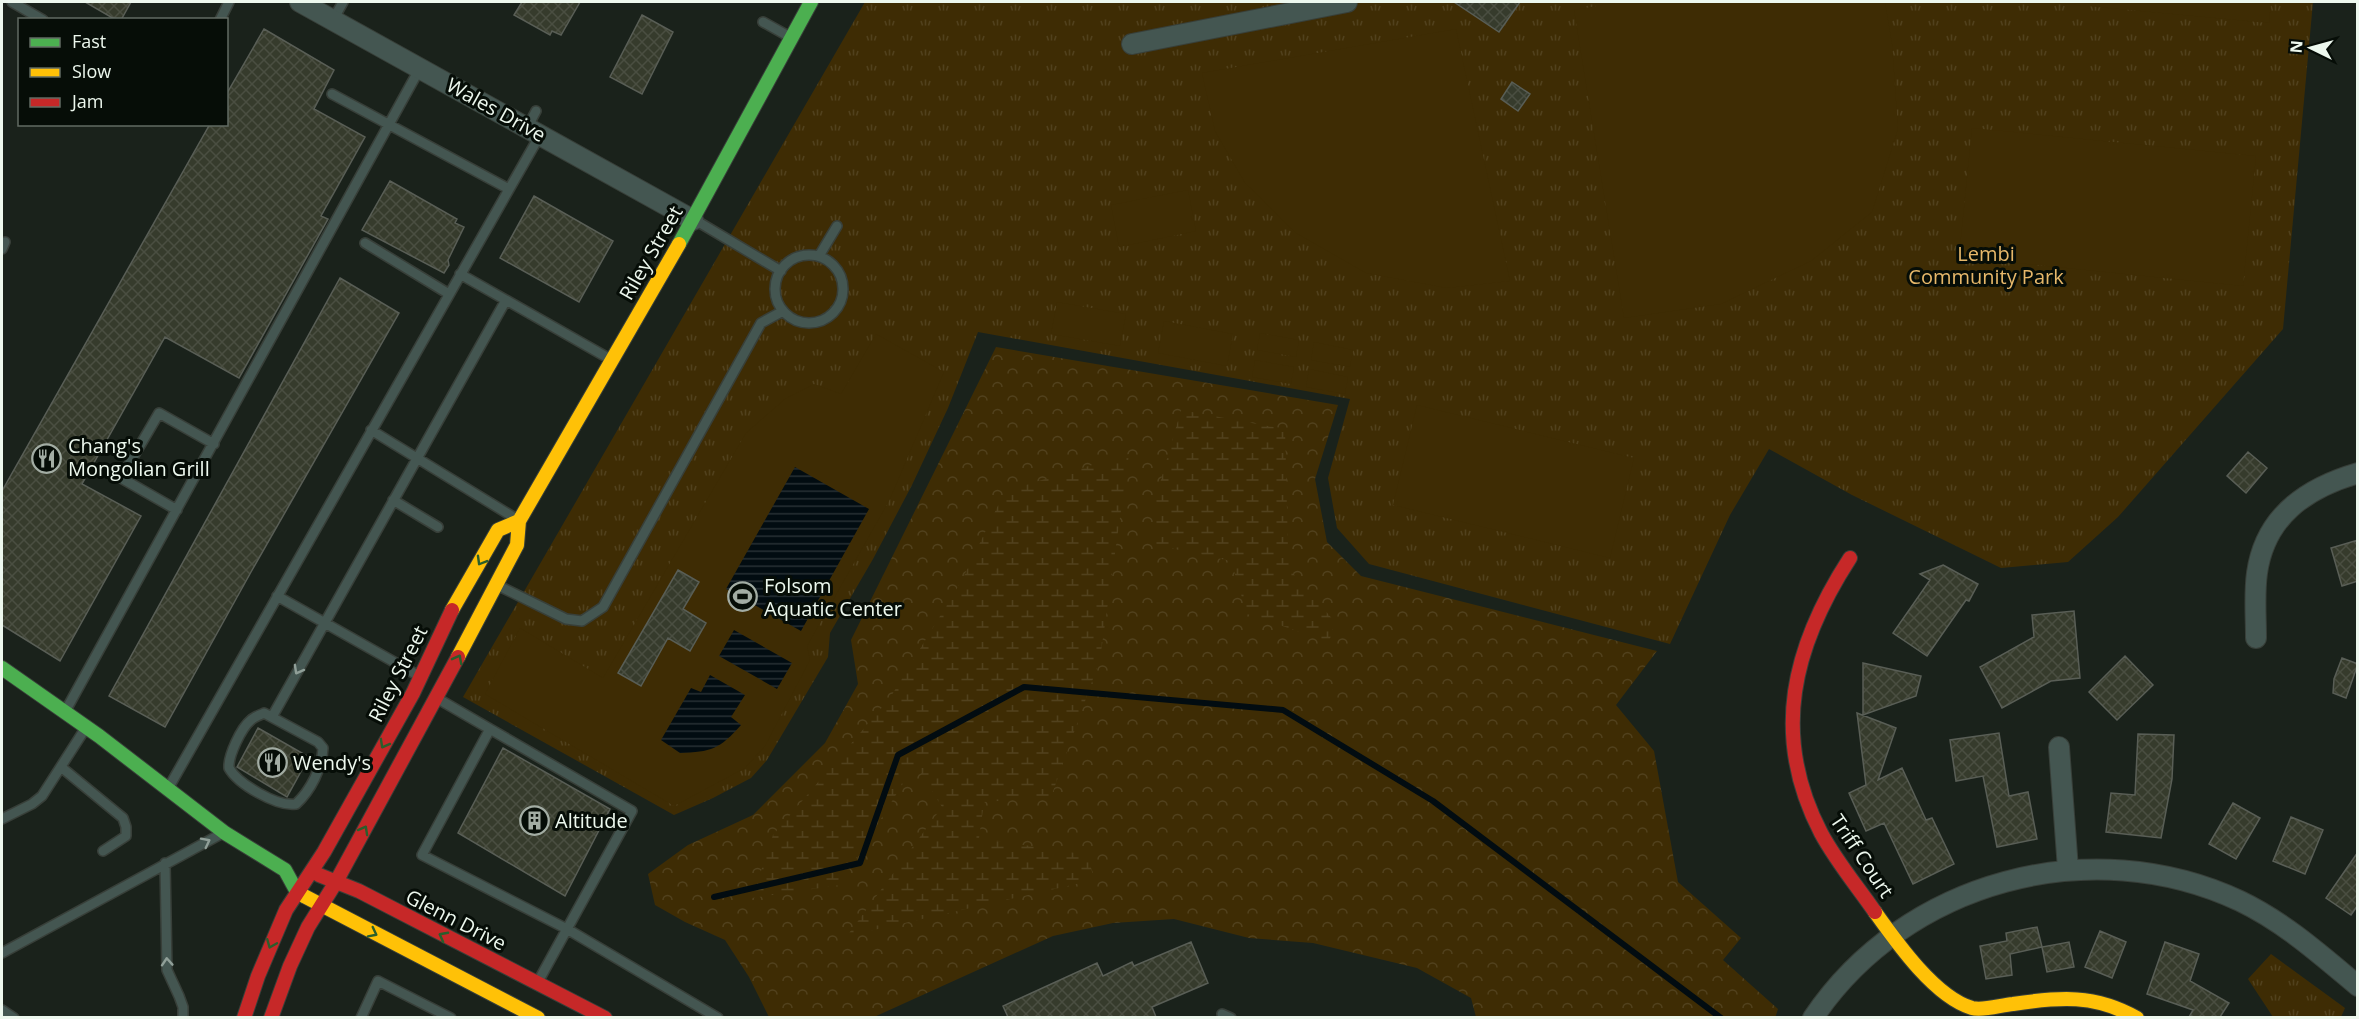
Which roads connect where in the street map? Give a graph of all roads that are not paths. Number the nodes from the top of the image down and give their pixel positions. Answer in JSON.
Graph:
{"nodes":[{"id":1,"x":12,"y":2,"type":"edge"},
{"id":2,"x":229,"y":2,"type":"edge"},
{"id":3,"x":300,"y":2,"type":"edge"},
{"id":4,"x":343,"y":2,"type":"edge"},
{"id":5,"x":811,"y":2,"type":"edge"},
{"id":6,"x":1347,"y":2,"type":"edge"},
{"id":7,"x":40,"y":18,"type":"edge"},
{"id":8,"x":220,"y":18,"type":"edge"},
{"id":9,"x":333,"y":20,"type":"junction"},
{"id":10,"x":763,"y":22,"type":"dead end"},
{"id":11,"x":791,"y":38,"type":"junction"},
{"id":12,"x":1132,"y":44,"type":"dead end"},
{"id":13,"x":420,"y":68,"type":"junction"},
{"id":14,"x":332,"y":94,"type":"dead end"},
{"id":15,"x":535,"y":124,"type":"junction"},
{"id":16,"x":391,"y":125,"type":"junction"},
{"id":17,"x":509,"y":189,"type":"junction"},
{"id":18,"x":693,"y":219,"type":"junction"},
{"id":19,"x":837,"y":226,"type":"dead end"},
{"id":20,"x":364,"y":243,"type":"dead end"},
{"id":21,"x":819,"y":256,"type":"junction"},
{"id":22,"x":780,"y":271,"type":"junction"},
{"id":23,"x":460,"y":274,"type":"junction"},
{"id":24,"x":449,"y":294,"type":"junction"},
{"id":25,"x":506,"y":300,"type":"junction"},
{"id":26,"x":783,"y":311,"type":"junction"},
{"id":27,"x":612,"y":360,"type":"junction"},
{"id":28,"x":371,"y":430,"type":"junction"},
{"id":29,"x":214,"y":444,"type":"junction"},
{"id":30,"x":416,"y":458,"type":"junction"},
{"id":31,"x":2358,"y":472,"type":"edge"},
{"id":32,"x":393,"y":500,"type":"junction"},
{"id":33,"x":177,"y":510,"type":"junction"},
{"id":34,"x":519,"y":521,"type":"junction"},
{"id":35,"x":438,"y":527,"type":"dead end"},
{"id":36,"x":1850,"y":558,"type":"dead end"},
{"id":37,"x":495,"y":584,"type":"junction"},
{"id":38,"x":277,"y":596,"type":"junction"},
{"id":39,"x":324,"y":623,"type":"junction"},
{"id":40,"x":2256,"y":638,"type":"dead end"},
{"id":41,"x":2,"y":668,"type":"edge"},
{"id":42,"x":421,"y":677,"type":"junction"},
{"id":43,"x":437,"y":699,"type":"junction"},
{"id":44,"x":65,"y":712,"type":"junction"},
{"id":45,"x":272,"y":717,"type":"junction"},
{"id":46,"x":86,"y":727,"type":"junction"},
{"id":47,"x":490,"y":729,"type":"junction"},
{"id":48,"x":2059,"y":747,"type":"dead end"},
{"id":49,"x":61,"y":767,"type":"junction"},
{"id":50,"x":167,"y":789,"type":"junction"},
{"id":51,"x":2,"y":819,"type":"edge"},
{"id":52,"x":225,"y":832,"type":"junction"},
{"id":53,"x":103,"y":851,"type":"dead end"},
{"id":54,"x":165,"y":863,"type":"junction"},
{"id":55,"x":2068,"y":869,"type":"junction"},
{"id":56,"x":285,"y":870,"type":"junction"},
{"id":57,"x":310,"y":871,"type":"junction"},
{"id":58,"x":336,"y":882,"type":"junction"},
{"id":59,"x":297,"y":892,"type":"junction"},
{"id":60,"x":321,"y":907,"type":"junction"},
{"id":61,"x":567,"y":929,"type":"junction"},
{"id":62,"x":1893,"y":935,"type":"junction"},
{"id":63,"x":2,"y":953,"type":"edge"},
{"id":64,"x":538,"y":982,"type":"junction"},
{"id":65,"x":2358,"y":986,"type":"edge"},
{"id":66,"x":2,"y":1010,"type":"edge"},
{"id":67,"x":14,"y":1017,"type":"edge"},
{"id":68,"x":183,"y":1017,"type":"edge"},
{"id":69,"x":244,"y":1017,"type":"edge"},
{"id":70,"x":271,"y":1017,"type":"edge"},
{"id":71,"x":361,"y":1017,"type":"edge"},
{"id":72,"x":451,"y":1017,"type":"edge"},
{"id":73,"x":538,"y":1017,"type":"edge"},
{"id":74,"x":605,"y":1017,"type":"edge"},
{"id":75,"x":718,"y":1017,"type":"edge"},
{"id":76,"x":1813,"y":1017,"type":"edge"},
{"id":77,"x":2137,"y":1017,"type":"edge"}],
"edges":[{"from":1,"to":7,"type":"lane"},
{"from":2,"to":8,"type":"lane"},
{"from":3,"to":9,"type":"street","name":"Wales Drive"},
{"from":4,"to":9,"type":"lane"},
{"from":5,"to":11,"type":"main road","name":"Riley Street"},
{"from":6,"to":12,"type":"street"},
{"from":9,"to":13,"type":"street","name":"Wales Drive"},
{"from":10,"to":11,"type":"lane"},
{"from":11,"to":18,"type":"main road","name":"Riley Street"},
{"from":13,"to":15,"type":"street","name":"Wales Drive"},
{"from":13,"to":16,"type":"lane"},
{"from":14,"to":16,"type":"lane"},
{"from":15,"to":17,"type":"lane"},
{"from":15,"to":18,"type":"street","name":"Wales Drive"},
{"from":16,"to":17,"type":"lane"},
{"from":16,"to":29,"type":"lane"},
{"from":17,"to":23,"type":"lane"},
{"from":18,"to":22,"type":"lane"},
{"from":18,"to":27,"type":"main road","name":"Riley Street"},
{"from":19,"to":21,"type":"lane"},
{"from":20,"to":24,"type":"lane"},
{"from":21,"to":22,"type":"lane"},
{"from":21,"to":26,"type":"lane"},
{"from":22,"to":26,"type":"lane"},
{"from":23,"to":24,"type":"lane"},
{"from":23,"to":25,"type":"lane"},
{"from":24,"to":28,"type":"lane"},
{"from":25,"to":27,"type":"lane"},
{"from":25,"to":30,"type":"lane"},
{"from":26,"to":37,"type":"lane"},
{"from":27,"to":34,"type":"main road","name":"Riley Street"},
{"from":28,"to":30,"type":"lane"},
{"from":28,"to":38,"type":"lane"},
{"from":29,"to":33,"type":"lane"},
{"from":29,"to":33,"type":"lane"},
{"from":30,"to":32,"type":"lane"},
{"from":30,"to":34,"type":"lane"},
{"from":31,"to":40,"type":"street"},
{"from":32,"to":35,"type":"lane"},
{"from":32,"to":39,"type":"lane"},
{"from":33,"to":44,"type":"lane"},
{"from":34,"to":37,"type":"main road","name":"Riley Street"},
{"from":34,"to":42,"type":"main road","name":"Riley Street","one_way":true},
{"from":36,"to":62,"type":"main road","name":"Triff Court"},
{"from":43,"to":37,"type":"main road","name":"Riley Street","one_way":true},
{"from":38,"to":39,"type":"lane"},
{"from":38,"to":50,"type":"lane"},
{"from":39,"to":42,"type":"lane"},
{"from":39,"to":45,"type":"lane","one_way":true},
{"from":41,"to":44,"type":"main road"},
{"from":42,"to":57,"type":"main road","name":"Riley Street","one_way":true},
{"from":43,"to":47,"type":"lane"},
{"from":58,"to":43,"type":"main road","name":"Riley Street","one_way":true},
{"from":44,"to":46,"type":"main road"},
{"from":45,"to":45,"type":"lane"},
{"from":46,"to":49,"type":"lane"},
{"from":46,"to":50,"type":"main road"},
{"from":47,"to":61,"type":"lane"},
{"from":47,"to":61,"type":"lane"},
{"from":48,"to":55,"type":"street"},
{"from":49,"to":51,"type":"lane"},
{"from":49,"to":53,"type":"lane"},
{"from":50,"to":52,"type":"main road"},
{"from":54,"to":52,"type":"lane","one_way":true},
{"from":52,"to":56,"type":"main road"},
{"from":54,"to":63,"type":"lane"},
{"from":68,"to":54,"type":"lane","one_way":true},
{"from":55,"to":62,"type":"street"},
{"from":55,"to":65,"type":"street"},
{"from":56,"to":57,"type":"main road","name":"Glenn Drive"},
{"from":56,"to":59,"type":"main road"},
{"from":57,"to":58,"type":"main road","name":"Glenn Drive"},
{"from":57,"to":59,"type":"main road","name":"Riley Street"},
{"from":58,"to":60,"type":"main road","name":"Riley Street"},
{"from":64,"to":58,"type":"main road","name":"Glenn Drive","one_way":true},
{"from":59,"to":60,"type":"main road"},
{"from":59,"to":69,"type":"main road","name":"Riley Street","one_way":true},
{"from":60,"to":70,"type":"main road","name":"Riley Street"},
{"from":60,"to":73,"type":"main road","one_way":true},
{"from":61,"to":64,"type":"lane"},
{"from":61,"to":75,"type":"lane"},
{"from":62,"to":76,"type":"street"},
{"from":62,"to":77,"type":"main road","name":"Triff Court"},
{"from":64,"to":74,"type":"main road","name":"Glenn Drive"},
{"from":66,"to":67,"type":"lane"},
{"from":71,"to":72,"type":"lane"}]}
